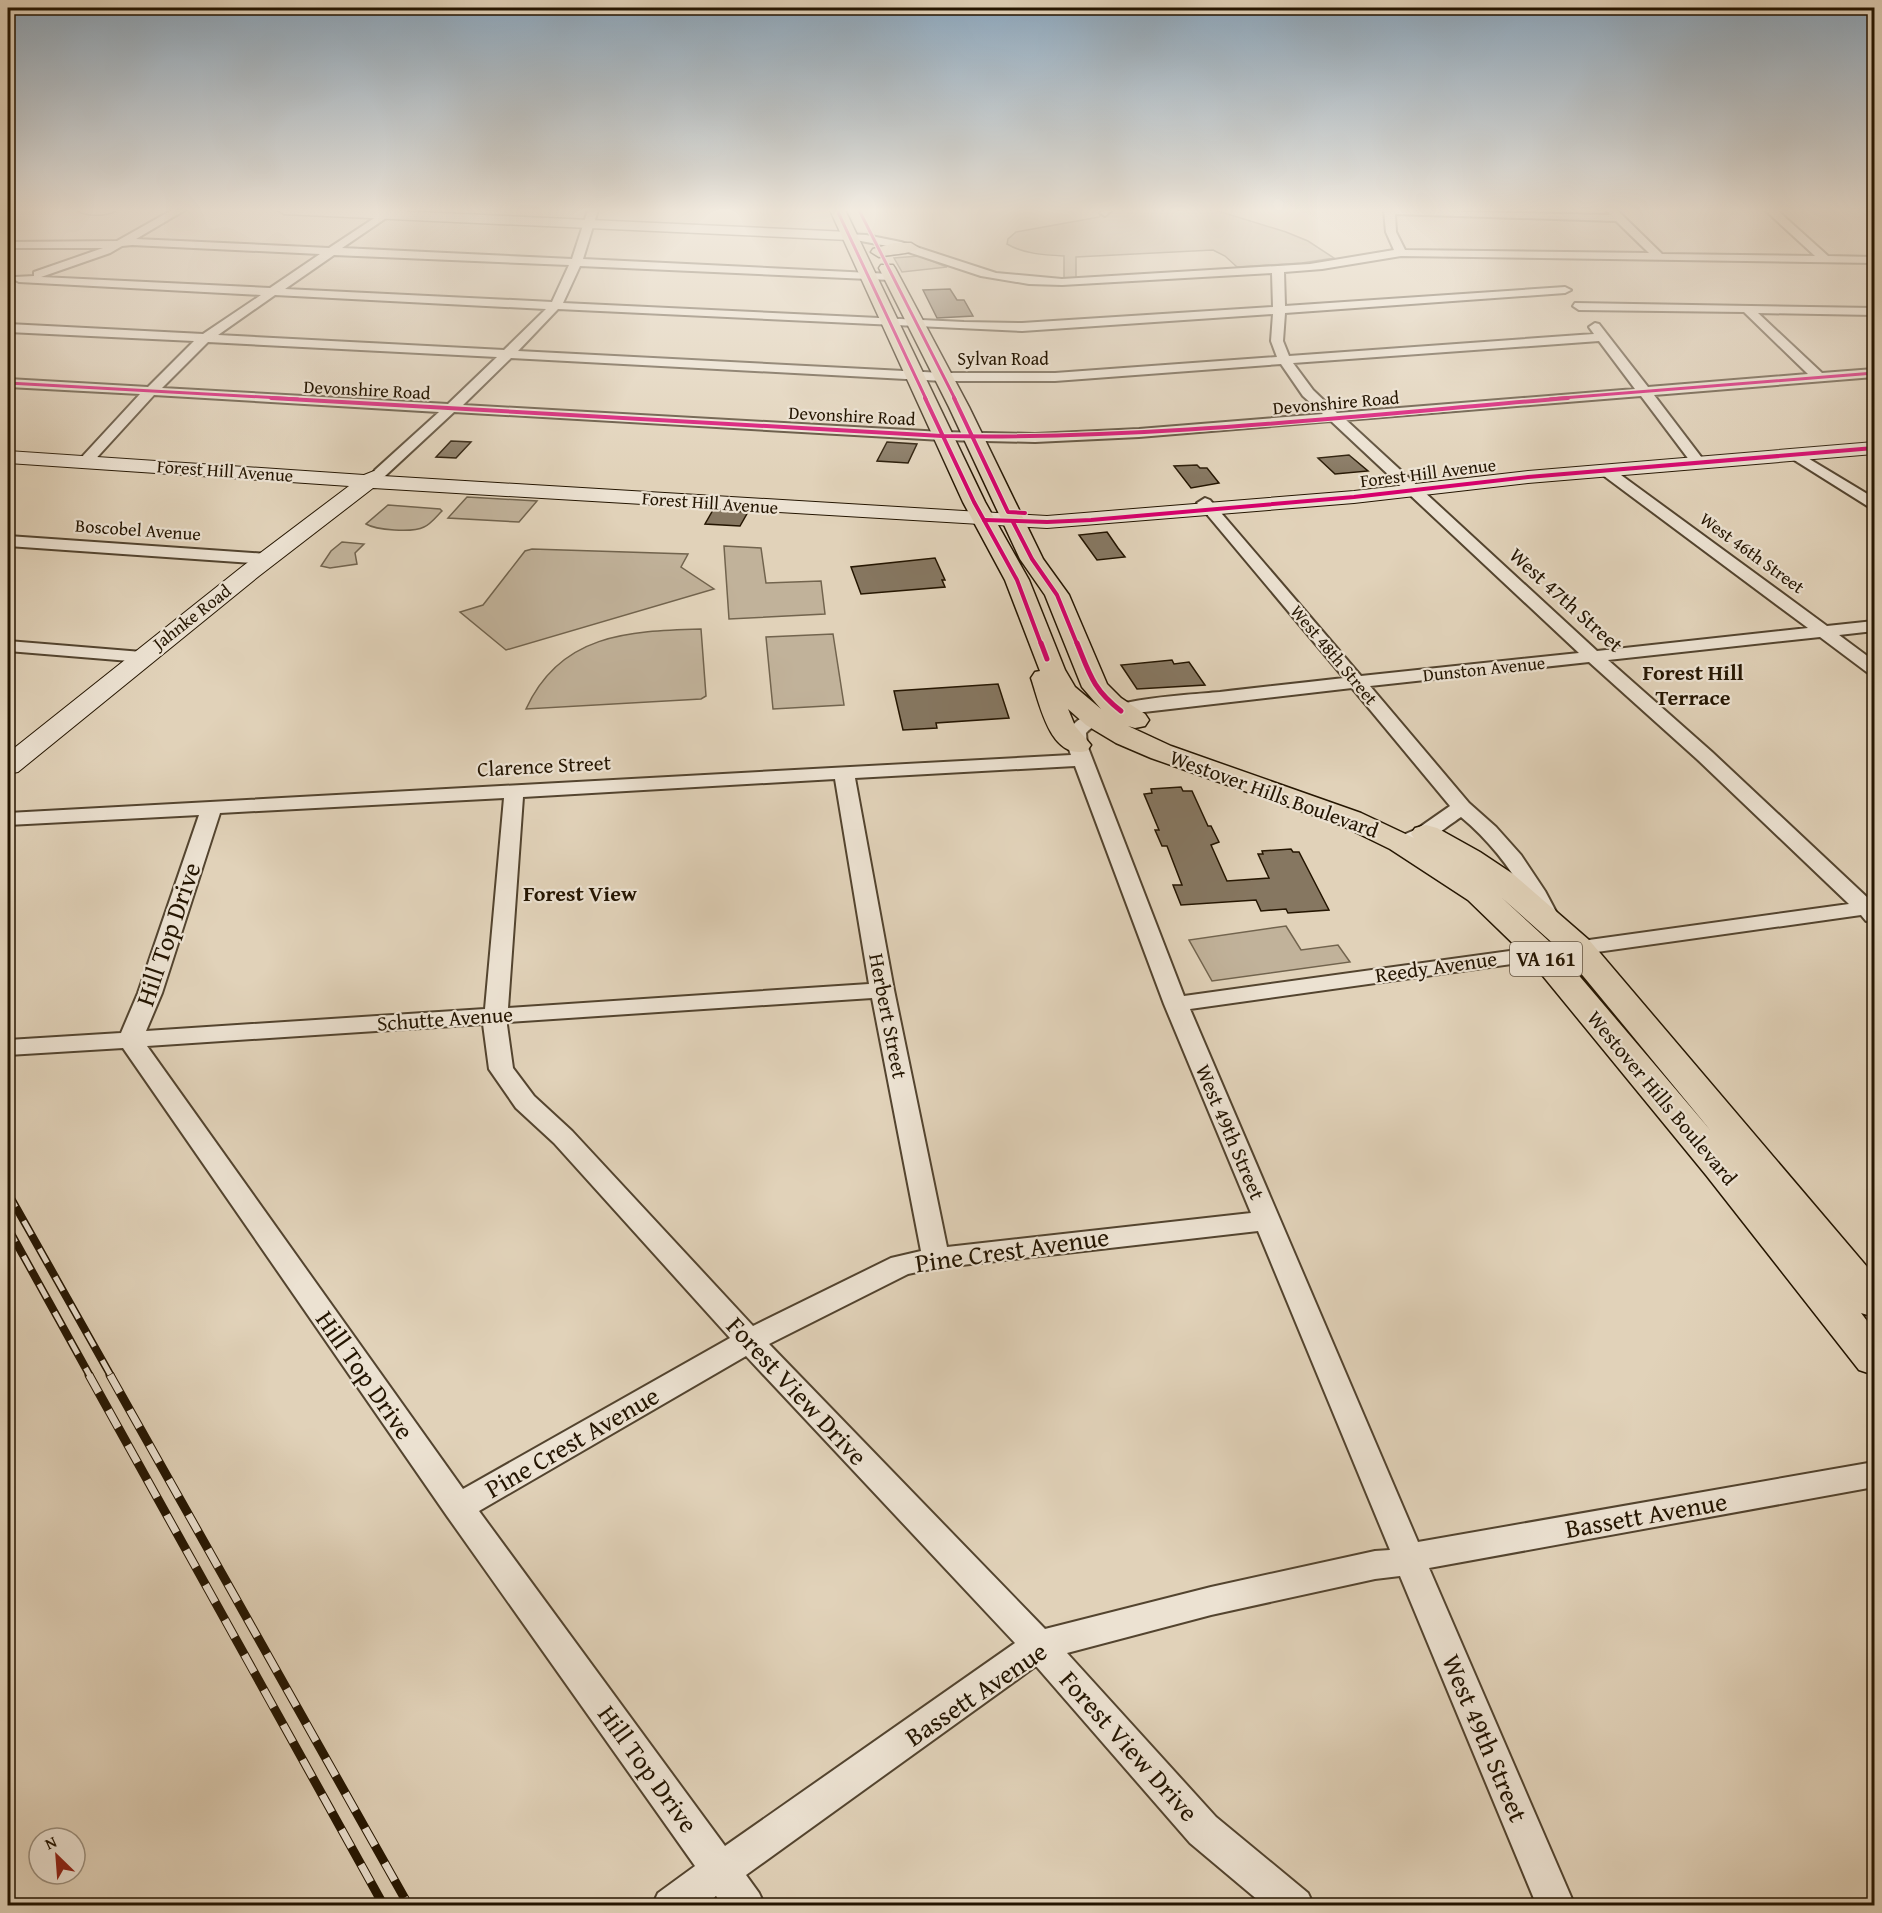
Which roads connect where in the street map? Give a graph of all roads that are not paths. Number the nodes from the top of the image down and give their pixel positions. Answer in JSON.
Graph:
{"nodes":[{"id":1,"x":262,"y":299,"type":"edge"},
{"id":2,"x":420,"y":299,"type":"edge"},
{"id":3,"x":559,"y":299,"type":"edge"},
{"id":4,"x":878,"y":299,"type":"edge"},
{"id":5,"x":903,"y":299,"type":"edge"},
{"id":6,"x":1279,"y":299,"type":"edge"},
{"id":7,"x":1432,"y":299,"type":"edge"},
{"id":8,"x":1573,"y":299,"type":"edge"},
{"id":9,"x":556,"y":306,"type":"junction"},
{"id":10,"x":1579,"y":306,"type":"junction"},
{"id":11,"x":1747,"y":309,"type":"junction"},
{"id":12,"x":1279,"y":310,"type":"junction"},
{"id":13,"x":1875,"y":311,"type":"edge"},
{"id":14,"x":890,"y":324,"type":"junction"},
{"id":15,"x":917,"y":325,"type":"junction"},
{"id":16,"x":8,"y":327,"type":"edge"},
{"id":17,"x":206,"y":338,"type":"junction"},
{"id":18,"x":1603,"y":338,"type":"junction"},
{"id":19,"x":509,"y":354,"type":"junction"},
{"id":20,"x":1285,"y":361,"type":"junction"},
{"id":21,"x":1875,"y":373,"type":"edge"},
{"id":22,"x":915,"y":377,"type":"junction"},
{"id":23,"x":943,"y":377,"type":"junction"},
{"id":24,"x":1819,"y":378,"type":"junction"},
{"id":25,"x":8,"y":383,"type":"edge"},
{"id":26,"x":1646,"y":391,"type":"junction"},
{"id":27,"x":150,"y":392,"type":"junction"},
{"id":28,"x":450,"y":410,"type":"junction"},
{"id":29,"x":1334,"y":418,"type":"junction"},
{"id":30,"x":942,"y":436,"type":"junction"},
{"id":31,"x":972,"y":437,"type":"junction"},
{"id":32,"x":1875,"y":448,"type":"edge"},
{"id":33,"x":8,"y":451,"type":"edge"},
{"id":34,"x":1796,"y":455,"type":"junction"},
{"id":35,"x":8,"y":457,"type":"edge"},
{"id":36,"x":88,"y":459,"type":"junction"},
{"id":37,"x":1698,"y":462,"type":"junction"},
{"id":38,"x":1605,"y":470,"type":"junction"},
{"id":39,"x":374,"y":477,"type":"junction"},
{"id":40,"x":1411,"y":489,"type":"junction"},
{"id":41,"x":1875,"y":504,"type":"edge"},
{"id":42,"x":1208,"y":507,"type":"junction"},
{"id":43,"x":981,"y":515,"type":"junction"},
{"id":44,"x":1010,"y":517,"type":"junction"},
{"id":45,"x":8,"y":541,"type":"edge"},
{"id":46,"x":267,"y":559,"type":"junction"},
{"id":47,"x":1875,"y":626,"type":"edge"},
{"id":48,"x":1825,"y":631,"type":"junction"},
{"id":49,"x":8,"y":646,"type":"edge"},
{"id":50,"x":142,"y":657,"type":"junction"},
{"id":51,"x":1594,"y":657,"type":"junction"},
{"id":52,"x":1875,"y":669,"type":"edge"},
{"id":53,"x":1358,"y":683,"type":"junction"},
{"id":54,"x":1094,"y":734,"type":"junction"},
{"id":55,"x":8,"y":766,"type":"edge"},
{"id":56,"x":844,"y":773,"type":"junction"},
{"id":57,"x":514,"y":791,"type":"junction"},
{"id":58,"x":1462,"y":807,"type":"junction"},
{"id":59,"x":211,"y":809,"type":"junction"},
{"id":60,"x":8,"y":819,"type":"edge"},
{"id":61,"x":1412,"y":838,"type":"junction"},
{"id":62,"x":1872,"y":911,"type":"edge"},
{"id":63,"x":1546,"y":937,"type":"junction"},
{"id":64,"x":1577,"y":947,"type":"junction"},
{"id":65,"x":882,"y":990,"type":"junction"},
{"id":66,"x":1176,"y":1004,"type":"junction"},
{"id":67,"x":495,"y":1016,"type":"junction"},
{"id":68,"x":129,"y":1040,"type":"junction"},
{"id":69,"x":8,"y":1048,"type":"edge"},
{"id":70,"x":1267,"y":1221,"type":"junction"},
{"id":71,"x":936,"y":1257,"type":"junction"},
{"id":72,"x":1875,"y":1302,"type":"edge"},
{"id":73,"x":749,"y":1341,"type":"junction"},
{"id":74,"x":1875,"y":1359,"type":"edge"},
{"id":75,"x":1875,"y":1474,"type":"edge"},
{"id":76,"x":458,"y":1507,"type":"junction"},
{"id":77,"x":1408,"y":1560,"type":"junction"},
{"id":78,"x":1039,"y":1645,"type":"junction"},
{"id":79,"x":721,"y":1871,"type":"junction"},
{"id":80,"x":671,"y":1905,"type":"edge"},
{"id":81,"x":746,"y":1905,"type":"edge"},
{"id":82,"x":1295,"y":1905,"type":"edge"},
{"id":83,"x":1556,"y":1905,"type":"edge"}],
"edges":[{"from":1,"to":17,"type":"street"},
{"from":2,"to":9,"type":"street"},
{"from":3,"to":9,"type":"street"},
{"from":4,"to":14,"type":"main road"},
{"from":5,"to":15,"type":"main road","name":"Westover Hills Boulevard","number":"VA 161"},
{"from":6,"to":12,"type":"street","name":"West 47th Street"},
{"from":7,"to":12,"type":"street"},
{"from":8,"to":10,"type":"street"},
{"from":9,"to":14,"type":"street"},
{"from":9,"to":19,"type":"street"},
{"from":10,"to":11,"type":"street"},
{"from":10,"to":18,"type":"street"},
{"from":11,"to":13,"type":"street"},
{"from":11,"to":24,"type":"street"},
{"from":12,"to":15,"type":"street"},
{"from":12,"to":20,"type":"street","name":"West 47th Street"},
{"from":14,"to":15,"type":"street"},
{"from":14,"to":22,"type":"main road"},
{"from":15,"to":23,"type":"main road","name":"Westover Hills Boulevard","number":"VA 161"},
{"from":16,"to":17,"type":"street","name":"Sylvan Road"},
{"from":17,"to":19,"type":"street","name":"Sylvan Road"},
{"from":17,"to":27,"type":"street"},
{"from":18,"to":20,"type":"street","name":"Sylvan Road"},
{"from":18,"to":26,"type":"street"},
{"from":19,"to":22,"type":"street","name":"Sylvan Road"},
{"from":19,"to":28,"type":"street"},
{"from":20,"to":23,"type":"street","name":"Sylvan Road"},
{"from":20,"to":29,"type":"street","name":"West 47th Street"},
{"from":21,"to":24,"type":"street","name":"Devonshire Road"},
{"from":22,"to":23,"type":"street","name":"Sylvan Road"},
{"from":22,"to":30,"type":"main road"},
{"from":23,"to":31,"type":"main road","name":"Westover Hills Boulevard","number":"VA 161"},
{"from":24,"to":26,"type":"street","name":"Devonshire Road"},
{"from":25,"to":27,"type":"street","name":"Devonshire Road"},
{"from":26,"to":29,"type":"street","name":"Devonshire Road"},
{"from":26,"to":37,"type":"street"},
{"from":27,"to":28,"type":"street","name":"Devonshire Road"},
{"from":27,"to":36,"type":"street"},
{"from":28,"to":30,"type":"street","name":"Devonshire Road"},
{"from":28,"to":39,"type":"street"},
{"from":29,"to":31,"type":"street","name":"Devonshire Road"},
{"from":29,"to":40,"type":"street","name":"West 47th Street"},
{"from":30,"to":31,"type":"street","name":"Devonshire Road"},
{"from":30,"to":43,"type":"main road"},
{"from":31,"to":44,"type":"main road","name":"Westover Hills Boulevard","number":"VA 161"},
{"from":32,"to":34,"type":"main road","name":"Forest Hill Avenue"},
{"from":33,"to":36,"type":"main road","name":"Forest Hill Avenue"},
{"from":34,"to":37,"type":"main road","name":"Forest Hill Avenue"},
{"from":34,"to":41,"type":"street"},
{"from":35,"to":36,"type":"main road","name":"Forest Hill Avenue"},
{"from":36,"to":39,"type":"main road","name":"Forest Hill Avenue"},
{"from":37,"to":38,"type":"main road","name":"Forest Hill Avenue"},
{"from":38,"to":40,"type":"main road","name":"Forest Hill Avenue"},
{"from":38,"to":48,"type":"street","name":"West 46th Street"},
{"from":39,"to":43,"type":"main road","name":"Forest Hill Avenue"},
{"from":39,"to":46,"type":"main road","name":"Jahnke Road"},
{"from":40,"to":42,"type":"main road","name":"Forest Hill Avenue"},
{"from":40,"to":51,"type":"street","name":"West 47th Street"},
{"from":42,"to":44,"type":"main road","name":"Forest Hill Avenue"},
{"from":42,"to":53,"type":"street","name":"West 48th Street"},
{"from":43,"to":44,"type":"main road","name":"Forest Hill Avenue"},
{"from":43,"to":54,"type":"main road"},
{"from":44,"to":54,"type":"main road","name":"Westover Hills Boulevard","number":"VA 161"},
{"from":45,"to":46,"type":"street","name":"Boscobel Avenue"},
{"from":46,"to":50,"type":"main road","name":"Jahnke Road"},
{"from":47,"to":48,"type":"street","name":"Dunston Avenue"},
{"from":48,"to":51,"type":"street","name":"Dunston Avenue"},
{"from":48,"to":52,"type":"street","name":"West 46th Street"},
{"from":49,"to":50,"type":"street"},
{"from":50,"to":55,"type":"main road","name":"Jahnke Road"},
{"from":51,"to":53,"type":"street","name":"Dunston Avenue"},
{"from":51,"to":62,"type":"street","name":"West 47th Street"},
{"from":53,"to":54,"type":"street","name":"Dunston Avenue"},
{"from":53,"to":58,"type":"street","name":"West 48th Street"},
{"from":54,"to":56,"type":"street","name":"Clarence Street"},
{"from":54,"to":61,"type":"main road","name":"Westover Hills Boulevard","number":"VA 161"},
{"from":54,"to":61,"type":"main road","name":"Westover Hills Boulevard","number":"VA 161"},
{"from":54,"to":66,"type":"street","name":"West 49th Street"},
{"from":56,"to":57,"type":"street","name":"Clarence Street"},
{"from":56,"to":65,"type":"street","name":"Herbert Street"},
{"from":57,"to":59,"type":"street","name":"Clarence Street"},
{"from":57,"to":67,"type":"street","name":"Forest View Drive"},
{"from":58,"to":61,"type":"street"},
{"from":58,"to":63,"type":"street","name":"West 48th Street"},
{"from":59,"to":60,"type":"street","name":"Clarence Street"},
{"from":59,"to":68,"type":"street","name":"Hill Top Drive"},
{"from":61,"to":63,"type":"main road","name":"Westover Hills Boulevard","number":"VA 161"},
{"from":62,"to":64,"type":"street"},
{"from":63,"to":64,"type":"main road","name":"Westover Hills Boulevard","number":"VA 161"},
{"from":63,"to":66,"type":"street","name":"Reedy Avenue"},
{"from":63,"to":74,"type":"main road","name":"Westover Hills Boulevard","number":"VA 161"},
{"from":64,"to":72,"type":"main road","name":"Westover Hills Boulevard","number":"VA 161"},
{"from":65,"to":67,"type":"street","name":"Schutte Avenue"},
{"from":65,"to":71,"type":"street","name":"Herbert Street"},
{"from":66,"to":70,"type":"street","name":"West 49th Street"},
{"from":67,"to":68,"type":"street","name":"Schutte Avenue"},
{"from":67,"to":73,"type":"street","name":"Forest View Drive"},
{"from":68,"to":69,"type":"street","name":"Schutte Avenue"},
{"from":68,"to":76,"type":"street","name":"Hill Top Drive"},
{"from":70,"to":71,"type":"street","name":"Pine Crest Avenue"},
{"from":70,"to":77,"type":"street","name":"West 49th Street"},
{"from":71,"to":73,"type":"street","name":"Pine Crest Avenue"},
{"from":73,"to":76,"type":"street","name":"Pine Crest Avenue"},
{"from":73,"to":78,"type":"street","name":"Forest View Drive"},
{"from":75,"to":77,"type":"street","name":"Bassett Avenue"},
{"from":76,"to":79,"type":"street","name":"Hill Top Drive"},
{"from":77,"to":78,"type":"street","name":"Bassett Avenue"},
{"from":77,"to":83,"type":"street","name":"West 49th Street"},
{"from":78,"to":79,"type":"street","name":"Bassett Avenue"},
{"from":78,"to":82,"type":"street","name":"Forest View Drive"},
{"from":79,"to":80,"type":"street","name":"Bassett Avenue"},
{"from":79,"to":81,"type":"street","name":"Hill Top Drive"}]}
